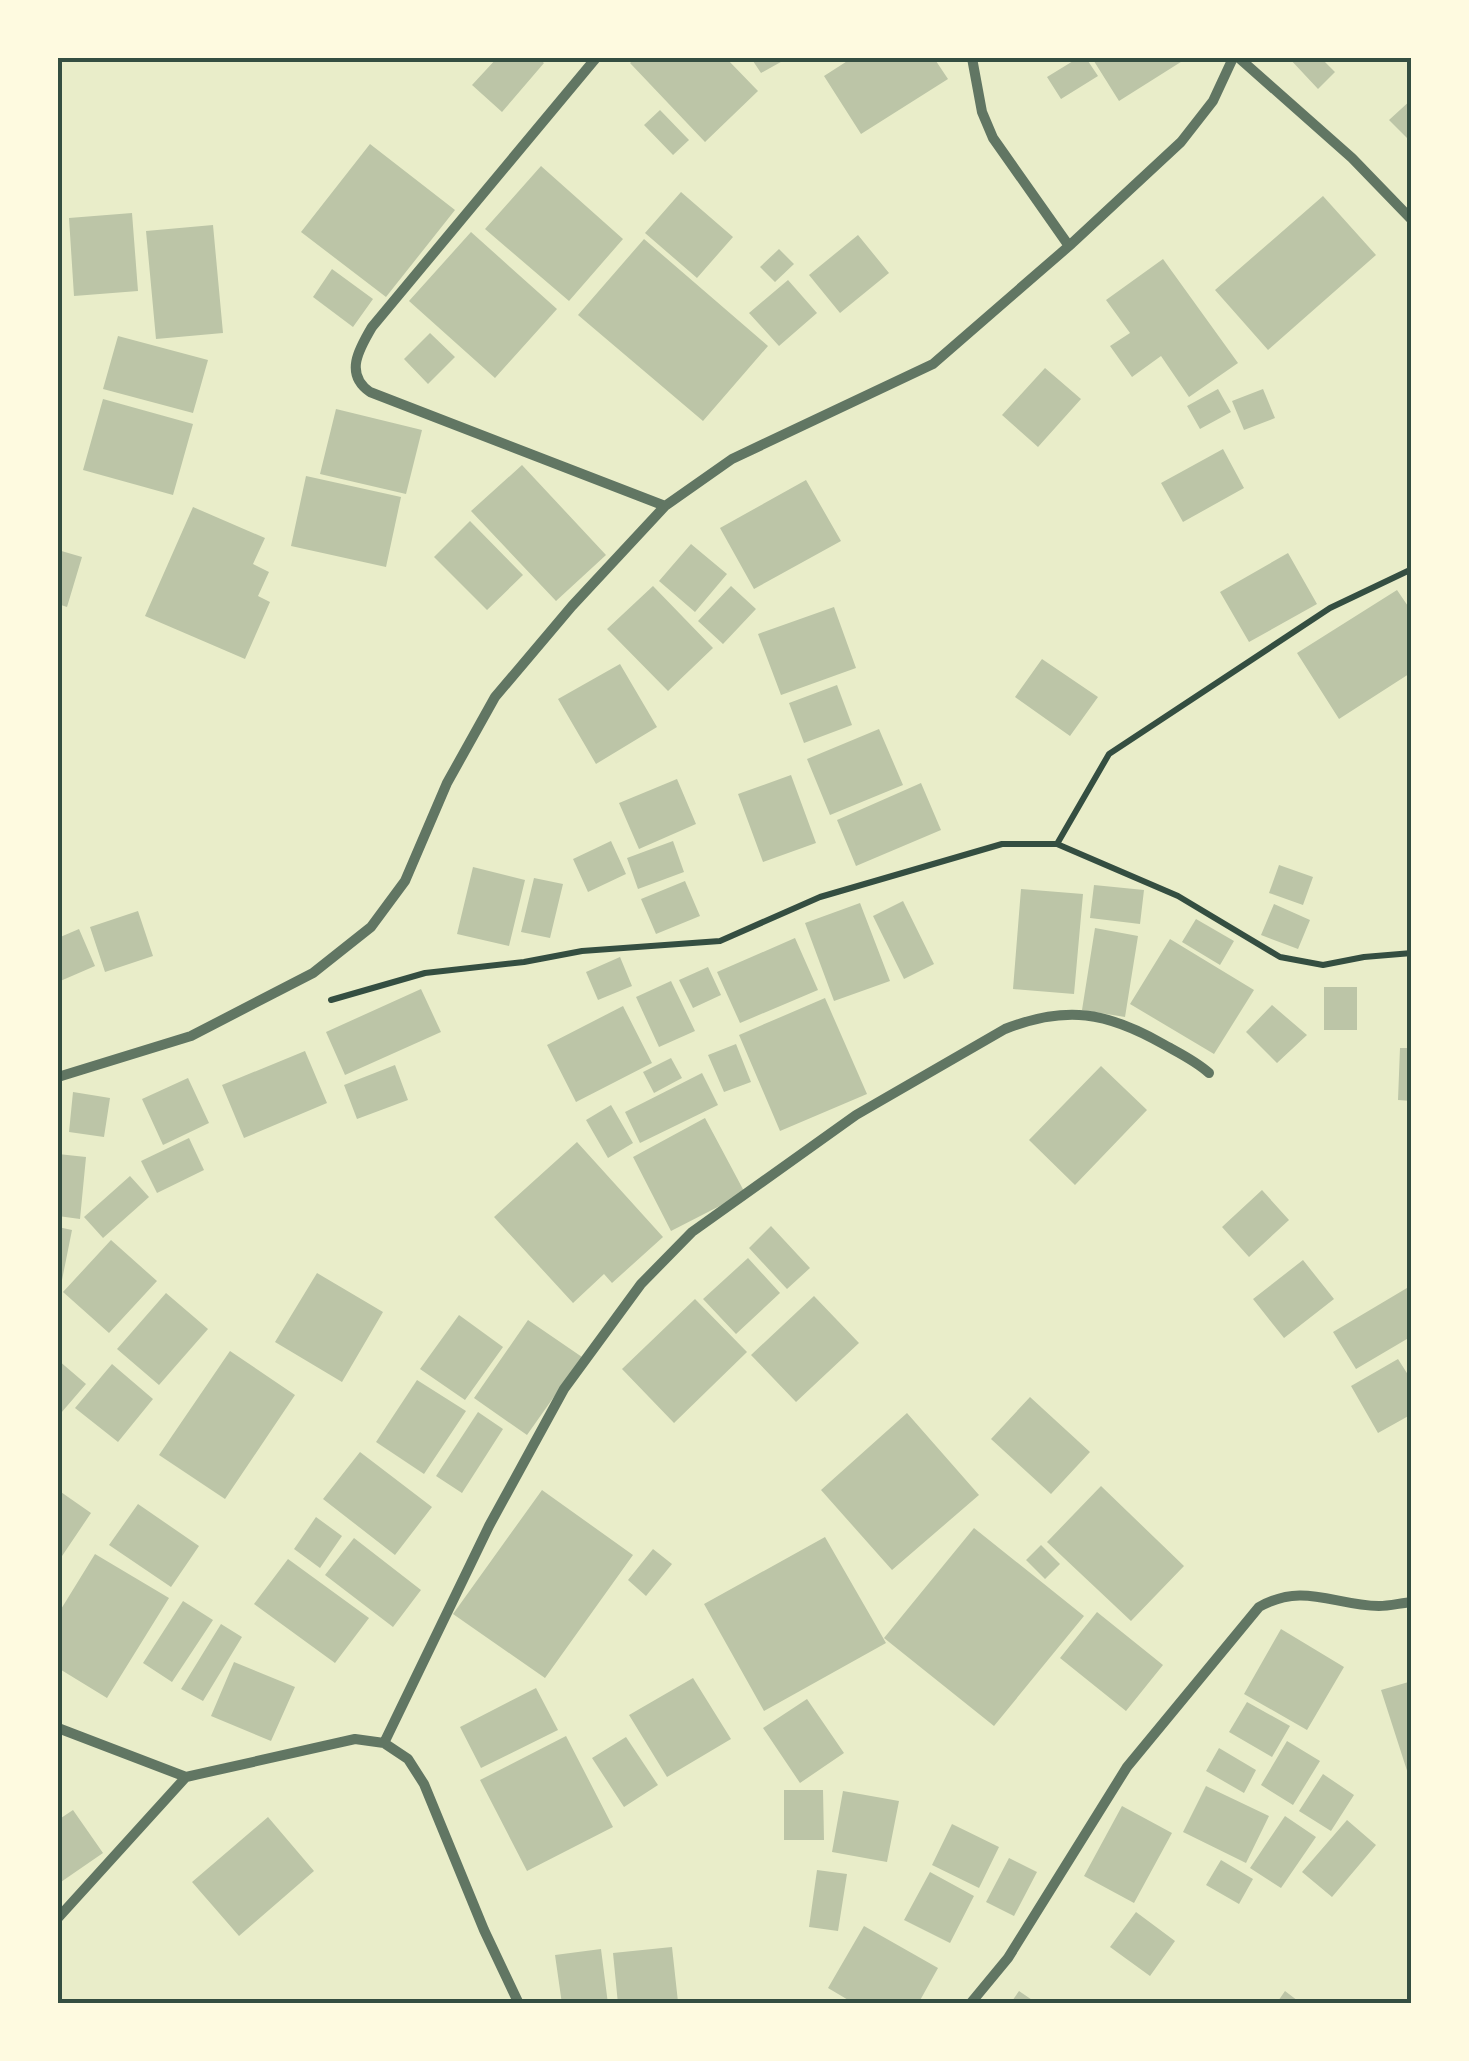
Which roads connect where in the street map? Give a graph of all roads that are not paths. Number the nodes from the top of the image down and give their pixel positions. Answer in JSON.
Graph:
{"nodes":[{"id":1,"x":596,"y":58,"type":"edge"},
{"id":2,"x":972,"y":58,"type":"edge"},
{"id":3,"x":1236,"y":58,"type":"edge"},
{"id":4,"x":1412,"y":220,"type":"edge"},
{"id":5,"x":1069,"y":246,"type":"junction"},
{"id":6,"x":665,"y":506,"type":"junction"},
{"id":7,"x":1210,"y":1073,"type":"dead end"},
{"id":8,"x":58,"y":1077,"type":"edge"},
{"id":9,"x":1412,"y":1602,"type":"edge"},
{"id":10,"x":58,"y":1728,"type":"edge"},
{"id":11,"x":384,"y":1743,"type":"junction"},
{"id":12,"x":186,"y":1777,"type":"junction"},
{"id":13,"x":58,"y":1918,"type":"edge"},
{"id":14,"x":520,"y":2004,"type":"edge"},
{"id":15,"x":970,"y":2004,"type":"edge"}],
"edges":[{"from":1,"to":6,"type":"street"},
{"from":2,"to":5,"type":"street"},
{"from":3,"to":4,"type":"street"},
{"from":3,"to":5,"type":"street"},
{"from":5,"to":6,"type":"street"},
{"from":6,"to":8,"type":"street"},
{"from":7,"to":11,"type":"street"},
{"from":9,"to":15,"type":"street"},
{"from":10,"to":12,"type":"street"},
{"from":11,"to":12,"type":"street"},
{"from":11,"to":14,"type":"street"},
{"from":12,"to":13,"type":"street"}]}
